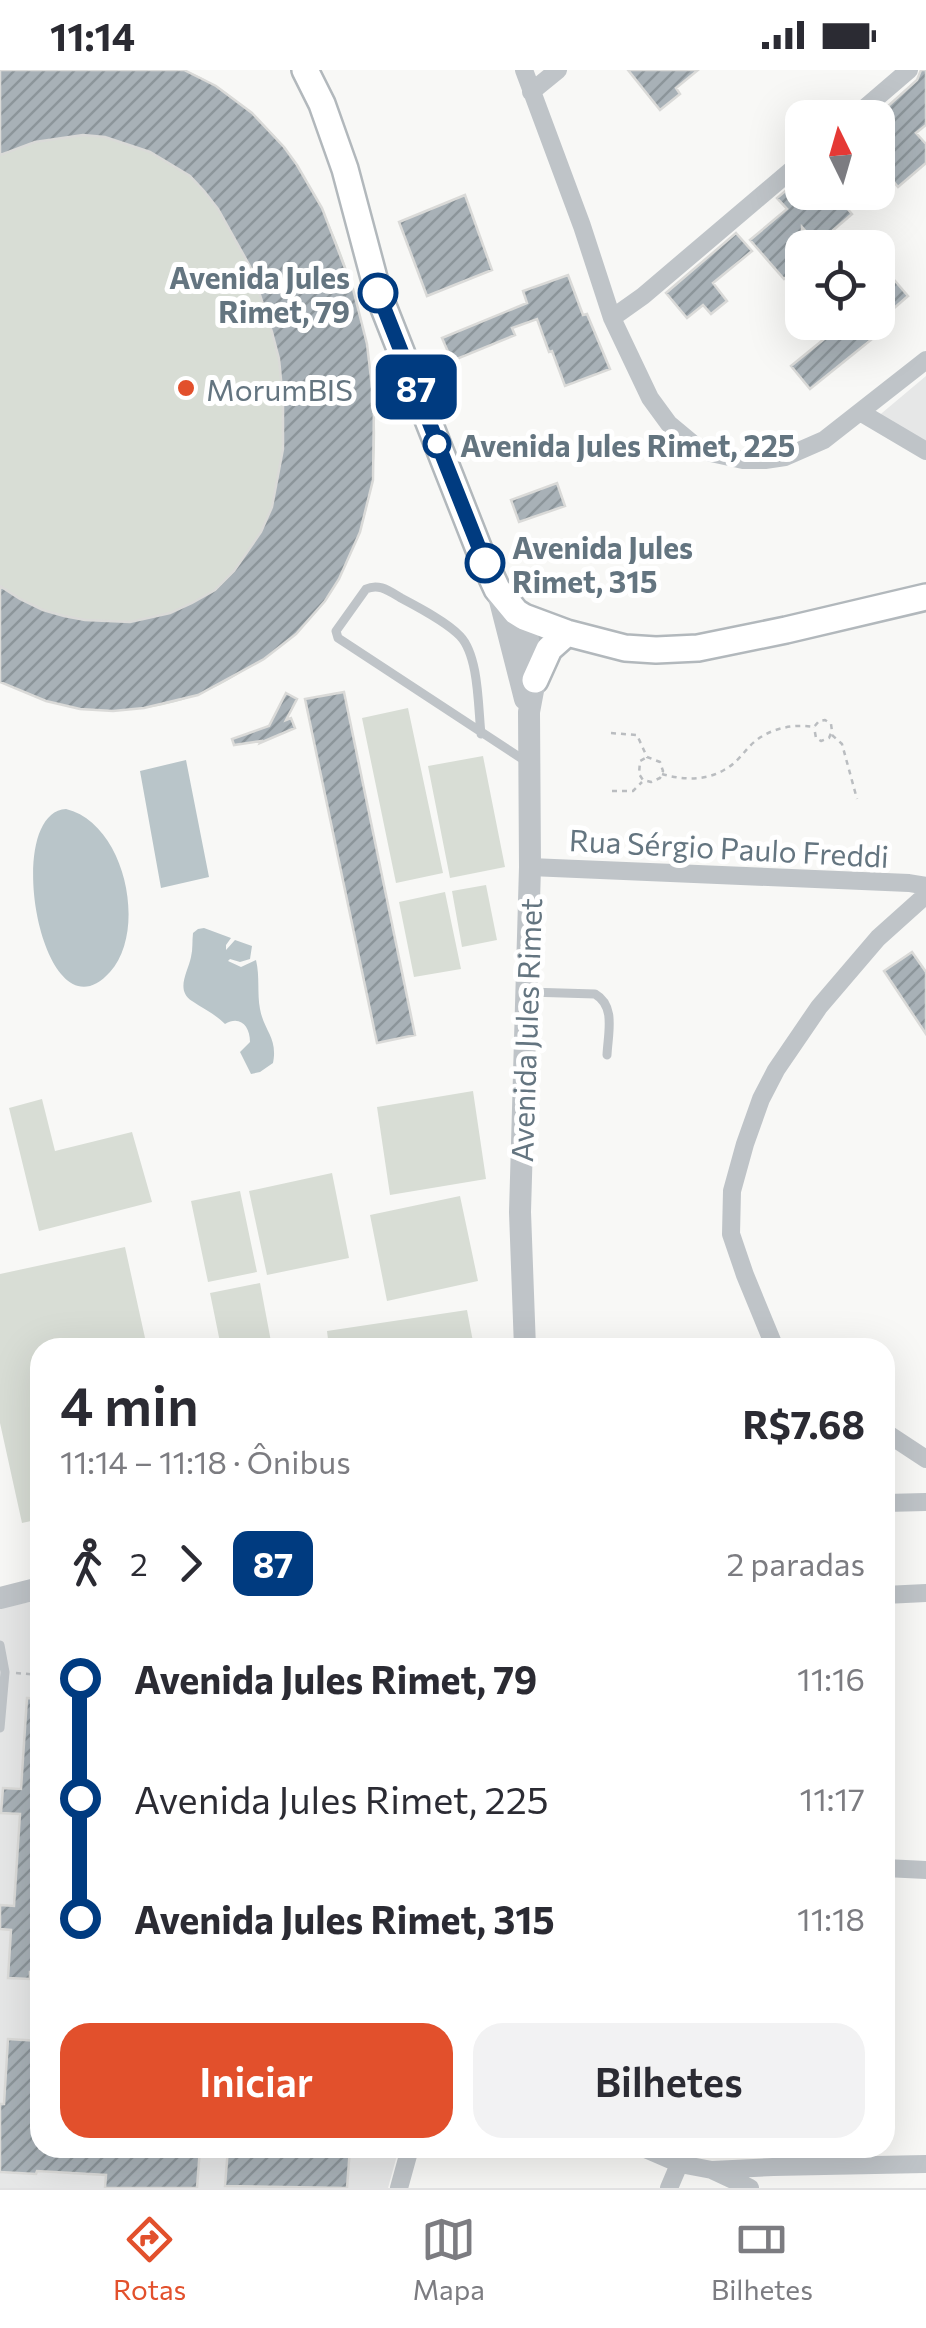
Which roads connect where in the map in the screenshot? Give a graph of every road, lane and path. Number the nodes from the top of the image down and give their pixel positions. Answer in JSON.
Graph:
{"nodes":[{"id":1,"x":306,"y":70,"type":"edge"},
{"id":2,"x":524,"y":70,"type":"edge"},
{"id":3,"x":558,"y":70,"type":"edge"},
{"id":4,"x":909,"y":70,"type":"edge"},
{"id":5,"x":531,"y":92,"type":"junction"},
{"id":6,"x":874,"y":100,"type":"edge"},
{"id":7,"x":785,"y":175,"type":"edge"},
{"id":8,"x":612,"y":318,"type":"junction"},
{"id":9,"x":926,"y":360,"type":"edge"},
{"id":10,"x":860,"y":412,"type":"junction"},
{"id":11,"x":926,"y":451,"type":"edge"},
{"id":12,"x":497,"y":589,"type":"junction"},
{"id":13,"x":926,"y":597,"type":"edge"},
{"id":14,"x":524,"y":618,"type":"junction"},
{"id":15,"x":567,"y":633,"type":"junction"},
{"id":16,"x":535,"y":680,"type":"junction"},
{"id":17,"x":529,"y":712,"type":"junction"},
{"id":18,"x":814,"y":727,"type":"junction"},
{"id":19,"x":611,"y":733,"type":"dead end"},
{"id":20,"x":482,"y":734,"type":"junction"},
{"id":21,"x":830,"y":734,"type":"junction"},
{"id":22,"x":647,"y":758,"type":"junction"},
{"id":23,"x":530,"y":763,"type":"junction"},
{"id":24,"x":662,"y":774,"type":"junction"},
{"id":25,"x":643,"y":780,"type":"junction"},
{"id":26,"x":612,"y":790,"type":"dead end"},
{"id":27,"x":858,"y":799,"type":"dead end"},
{"id":28,"x":530,"y":867,"type":"junction"},
{"id":29,"x":926,"y":886,"type":"edge"},
{"id":30,"x":926,"y":895,"type":"edge"},
{"id":31,"x":525,"y":992,"type":"junction"},
{"id":32,"x":608,"y":1054,"type":"dead end"},
{"id":33,"x":525,"y":1338,"type":"edge"},
{"id":34,"x":771,"y":1338,"type":"edge"},
{"id":35,"x":895,"y":1439,"type":"edge"},
{"id":36,"x":926,"y":1459,"type":"edge"},
{"id":37,"x":926,"y":1502,"type":"edge"},
{"id":38,"x":895,"y":1504,"type":"edge"},
{"id":39,"x":30,"y":1590,"type":"edge"},
{"id":40,"x":926,"y":1593,"type":"edge"},
{"id":41,"x":895,"y":1595,"type":"edge"},
{"id":42,"x":0,"y":1598,"type":"edge"},
{"id":43,"x":0,"y":1645,"type":"edge"},
{"id":44,"x":4,"y":1672,"type":"junction"},
{"id":45,"x":30,"y":1673,"type":"edge"},
{"id":46,"x":0,"y":1728,"type":"edge"},
{"id":47,"x":895,"y":1868,"type":"edge"},
{"id":48,"x":926,"y":1870,"type":"edge"},
{"id":49,"x":407,"y":2158,"type":"edge"},
{"id":50,"x":682,"y":2158,"type":"edge"},
{"id":51,"x":687,"y":2158,"type":"edge"},
{"id":52,"x":926,"y":2164,"type":"edge"},
{"id":53,"x":816,"y":2166,"type":"junction"},
{"id":54,"x":712,"y":2170,"type":"junction"},
{"id":55,"x":398,"y":2188,"type":"edge"},
{"id":56,"x":670,"y":2188,"type":"edge"},
{"id":57,"x":750,"y":2188,"type":"edge"},
{"id":58,"x":808,"y":2188,"type":"edge"}],
"edges":[{"from":1,"to":12,"type":"main road","name":"Avenida Jules Rimet"},
{"from":2,"to":5,"type":"street"},
{"from":3,"to":5,"type":"street"},
{"from":4,"to":6,"type":"street"},
{"from":5,"to":8,"type":"street"},
{"from":7,"to":8,"type":"street"},
{"from":8,"to":10,"type":"street"},
{"from":9,"to":10,"type":"street"},
{"from":10,"to":11,"type":"street"},
{"from":12,"to":14,"type":"main road"},
{"from":12,"to":17,"type":"street","name":"Avenida Jules Rimet"},
{"from":13,"to":15,"type":"main road"},
{"from":14,"to":15,"type":"main road"},
{"from":14,"to":16,"type":"street","name":"Avenida Jules Rimet"},
{"from":15,"to":16,"type":"main road"},
{"from":16,"to":17,"type":"street","name":"Avenida Jules Rimet"},
{"from":17,"to":23,"type":"street","name":"Avenida Jules Rimet"},
{"from":18,"to":21,"type":"path"},
{"from":18,"to":21,"type":"path"},
{"from":18,"to":24,"type":"path"},
{"from":19,"to":22,"type":"path"},
{"from":20,"to":20,"type":"lane"},
{"from":20,"to":23,"type":"lane"},
{"from":21,"to":27,"type":"path"},
{"from":22,"to":24,"type":"path"},
{"from":22,"to":25,"type":"path"},
{"from":23,"to":28,"type":"street","name":"Avenida Jules Rimet"},
{"from":24,"to":25,"type":"path"},
{"from":25,"to":26,"type":"path"},
{"from":28,"to":29,"type":"street","name":"Rua Sérgio Paulo Freddi"},
{"from":28,"to":31,"type":"street","name":"Avenida Jules Rimet"},
{"from":30,"to":34,"type":"street"},
{"from":31,"to":32,"type":"lane"},
{"from":31,"to":33,"type":"street","name":"Avenida Jules Rimet"},
{"from":35,"to":36,"type":"street"},
{"from":37,"to":38,"type":"street"},
{"from":39,"to":42,"type":"street"},
{"from":40,"to":41,"type":"street"},
{"from":43,"to":44,"type":"lane"},
{"from":44,"to":45,"type":"path"},
{"from":44,"to":46,"type":"lane"},
{"from":47,"to":48,"type":"street"},
{"from":49,"to":55,"type":"street"},
{"from":50,"to":56,"type":"street"},
{"from":51,"to":54,"type":"street"},
{"from":52,"to":53,"type":"street"},
{"from":53,"to":54,"type":"street"},
{"from":53,"to":58,"type":"street"},
{"from":54,"to":57,"type":"street"}]}
